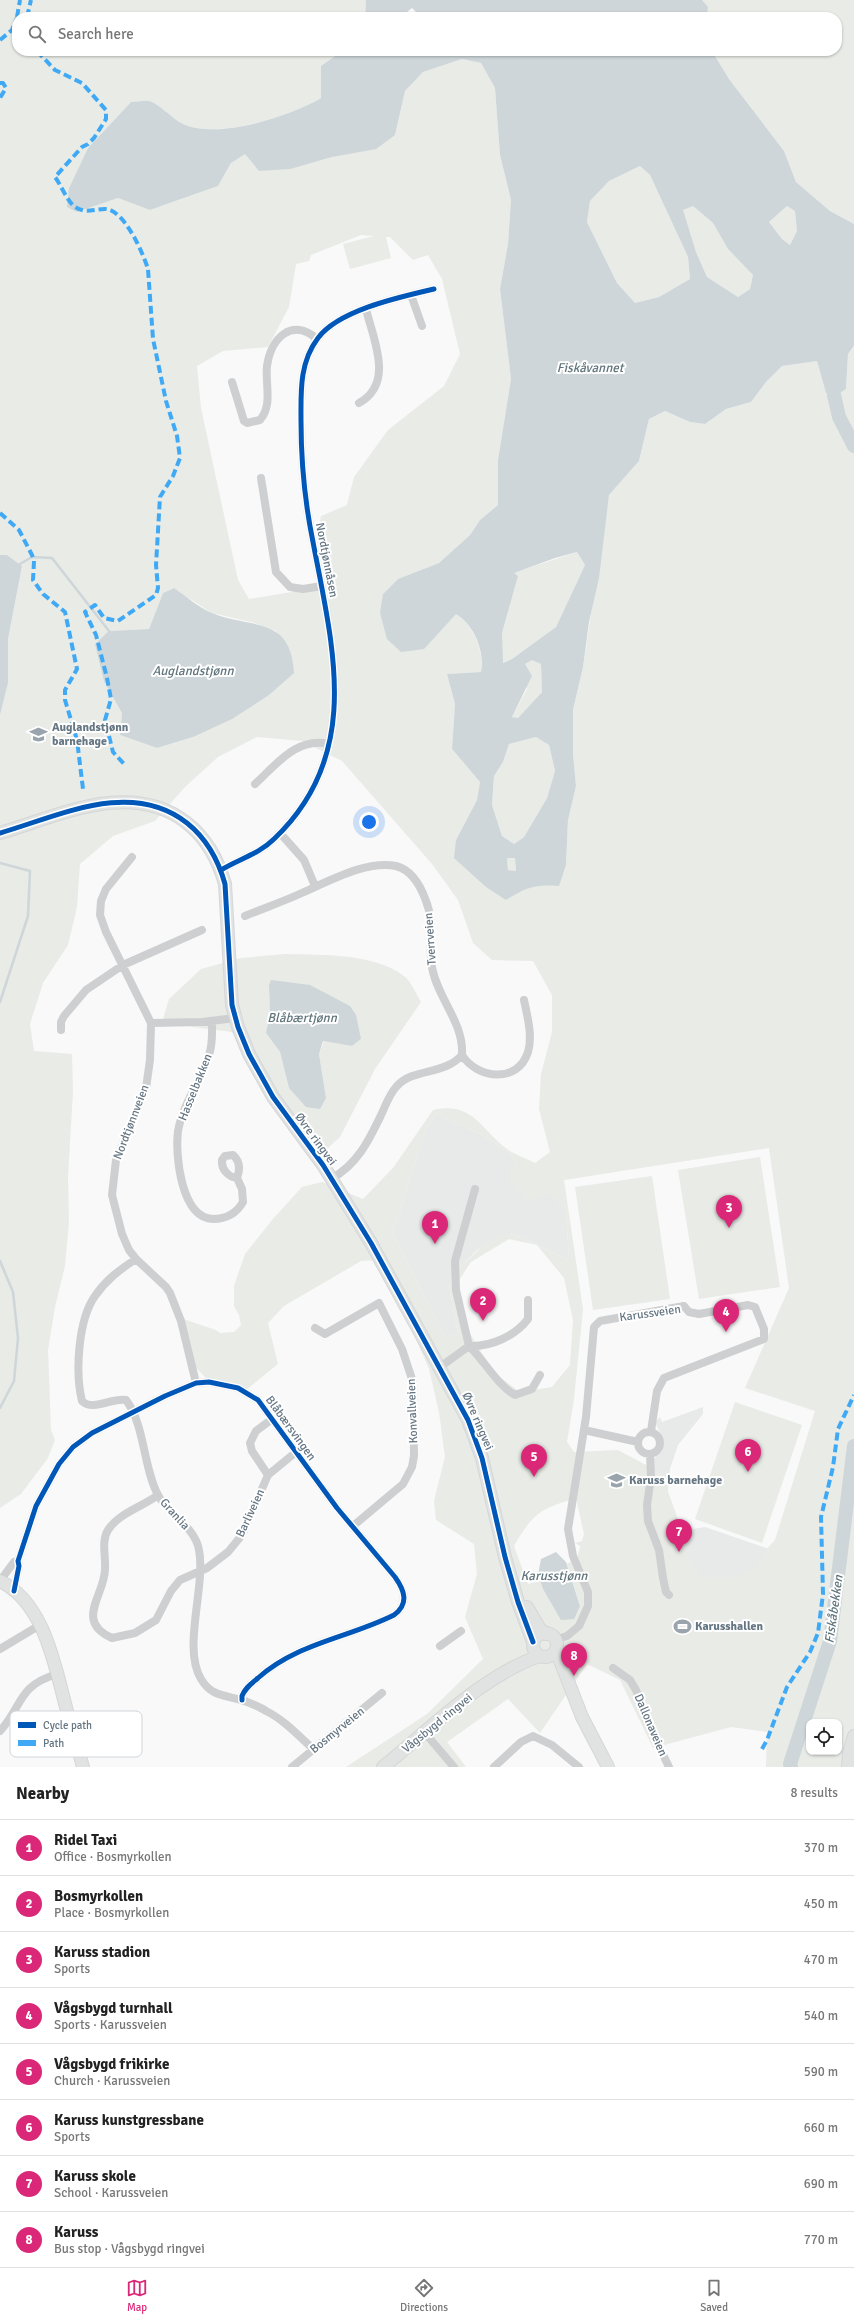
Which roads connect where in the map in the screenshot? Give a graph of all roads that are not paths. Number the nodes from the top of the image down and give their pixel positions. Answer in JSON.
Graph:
{"nodes":[{"id":1,"x":434,"y":289,"type":"dead end"},
{"id":2,"x":411,"y":295,"type":"junction"},
{"id":3,"x":366,"y":309,"type":"junction"},
{"id":4,"x":422,"y":326,"type":"dead end"},
{"id":5,"x":317,"y":339,"type":"junction"},
{"id":6,"x":232,"y":382,"type":"dead end"},
{"id":7,"x":359,"y":403,"type":"dead end"},
{"id":8,"x":261,"y":478,"type":"dead end"},
{"id":9,"x":322,"y":586,"type":"junction"},
{"id":10,"x":329,"y":744,"type":"junction"},
{"id":11,"x":255,"y":784,"type":"dead end"},
{"id":12,"x":0,"y":833,"type":"edge"},
{"id":13,"x":280,"y":833,"type":"junction"},
{"id":14,"x":132,"y":857,"type":"dead end"},
{"id":15,"x":221,"y":870,"type":"junction"},
{"id":16,"x":315,"y":886,"type":"junction"},
{"id":17,"x":245,"y":916,"type":"dead end"},
{"id":18,"x":202,"y":930,"type":"dead end"},
{"id":19,"x":123,"y":965,"type":"junction"},
{"id":20,"x":524,"y":1000,"type":"dead end"},
{"id":21,"x":235,"y":1018,"type":"junction"},
{"id":22,"x":212,"y":1021,"type":"junction"},
{"id":23,"x":151,"y":1022,"type":"junction"},
{"id":24,"x":61,"y":1030,"type":"dead end"},
{"id":25,"x":462,"y":1055,"type":"junction"},
{"id":26,"x":237,"y":1178,"type":"dead end"},
{"id":27,"x":331,"y":1179,"type":"junction"},
{"id":28,"x":475,"y":1189,"type":"dead end"},
{"id":29,"x":136,"y":1259,"type":"junction"},
{"id":30,"x":528,"y":1300,"type":"dead end"},
{"id":31,"x":315,"y":1328,"type":"dead end"},
{"id":32,"x":469,"y":1346,"type":"junction"},
{"id":33,"x":440,"y":1366,"type":"junction"},
{"id":34,"x":540,"y":1375,"type":"dead end"},
{"id":35,"x":196,"y":1383,"type":"junction"},
{"id":36,"x":132,"y":1413,"type":"junction"},
{"id":37,"x":272,"y":1419,"type":"junction"},
{"id":38,"x":584,"y":1430,"type":"junction"},
{"id":39,"x":651,"y":1431,"type":"junction"},
{"id":40,"x":250,"y":1440,"type":"joint"},
{"id":41,"x":638,"y":1442,"type":"junction"},
{"id":42,"x":296,"y":1452,"type":"junction"},
{"id":43,"x":650,"y":1454,"type":"junction"},
{"id":44,"x":268,"y":1475,"type":"junction"},
{"id":45,"x":158,"y":1495,"type":"junction"},
{"id":46,"x":353,"y":1526,"type":"junction"},
{"id":47,"x":18,"y":1561,"type":"junction"},
{"id":48,"x":200,"y":1570,"type":"junction"},
{"id":49,"x":0,"y":1581,"type":"edge"},
{"id":50,"x":14,"y":1591,"type":"junction"},
{"id":51,"x":670,"y":1595,"type":"dead end"},
{"id":52,"x":40,"y":1625,"type":"junction"},
{"id":53,"x":461,"y":1631,"type":"dead end"},
{"id":54,"x":440,"y":1646,"type":"dead end"},
{"id":55,"x":544,"y":1647,"type":"junction"},
{"id":56,"x":0,"y":1649,"type":"edge"},
{"id":57,"x":614,"y":1668,"type":"dead end"},
{"id":58,"x":57,"y":1674,"type":"junction"},
{"id":59,"x":382,"y":1693,"type":"dead end"},
{"id":60,"x":242,"y":1700,"type":"junction"},
{"id":61,"x":12,"y":1711,"type":"edge"},
{"id":62,"x":68,"y":1711,"type":"edge"},
{"id":63,"x":10,"y":1715,"type":"edge"},
{"id":64,"x":0,"y":1730,"type":"edge"},
{"id":65,"x":425,"y":1733,"type":"junction"},
{"id":66,"x":854,"y":1736,"type":"edge"},
{"id":67,"x":313,"y":1749,"type":"junction"},
{"id":68,"x":81,"y":1757,"type":"edge"},
{"id":69,"x":84,"y":1767,"type":"edge"},
{"id":70,"x":292,"y":1767,"type":"edge"},
{"id":71,"x":382,"y":1767,"type":"edge"},
{"id":72,"x":454,"y":1767,"type":"edge"},
{"id":73,"x":494,"y":1767,"type":"edge"},
{"id":74,"x":579,"y":1767,"type":"edge"},
{"id":75,"x":608,"y":1767,"type":"edge"},
{"id":76,"x":669,"y":1767,"type":"edge"},
{"id":77,"x":848,"y":1767,"type":"edge"}],
"edges":[{"from":1,"to":2,"type":"street","name":"Nordtjønnåsen"},
{"from":2,"to":3,"type":"street","name":"Nordtjønnåsen"},
{"from":2,"to":4,"type":"street"},
{"from":3,"to":5,"type":"street","name":"Nordtjønnåsen"},
{"from":3,"to":7,"type":"street"},
{"from":5,"to":6,"type":"street"},
{"from":5,"to":9,"type":"street","name":"Nordtjønnåsen"},
{"from":8,"to":9,"type":"street","name":"Nordtjønnåsen"},
{"from":9,"to":10,"type":"street","name":"Nordtjønnåsen"},
{"from":10,"to":11,"type":"street"},
{"from":10,"to":13,"type":"street","name":"Nordtjønnåsen"},
{"from":12,"to":15,"type":"street","name":"Øvre ringvei"},
{"from":13,"to":15,"type":"street","name":"Nordtjønnåsen"},
{"from":13,"to":16,"type":"street"},
{"from":14,"to":19,"type":"street","name":"Nordtjønnveien"},
{"from":15,"to":21,"type":"street","name":"Øvre ringvei"},
{"from":16,"to":17,"type":"street","name":"Tverrveien"},
{"from":16,"to":25,"type":"street","name":"Tverrveien"},
{"from":18,"to":19,"type":"street"},
{"from":19,"to":23,"type":"street","name":"Nordtjønnveien"},
{"from":19,"to":24,"type":"street"},
{"from":20,"to":25,"type":"street"},
{"from":21,"to":22,"type":"street"},
{"from":21,"to":27,"type":"street","name":"Øvre ringvei"},
{"from":22,"to":23,"type":"street"},
{"from":22,"to":26,"type":"street","name":"Hasselbakken"},
{"from":23,"to":29,"type":"street","name":"Nordtjønnveien"},
{"from":25,"to":27,"type":"street"},
{"from":27,"to":33,"type":"street","name":"Øvre ringvei"},
{"from":28,"to":32,"type":"street"},
{"from":29,"to":35,"type":"street","name":"Nordtjønnveien"},
{"from":29,"to":36,"type":"street","name":"Granlia"},
{"from":30,"to":32,"type":"street"},
{"from":31,"to":46,"type":"street","name":"Konvallveien"},
{"from":32,"to":33,"type":"street"},
{"from":32,"to":34,"type":"street"},
{"from":33,"to":55,"type":"street","name":"Øvre ringvei"},
{"from":35,"to":36,"type":"street","name":"Blåbærsvingen"},
{"from":35,"to":37,"type":"street","name":"Blåbærsvingen"},
{"from":36,"to":45,"type":"street","name":"Granlia"},
{"from":36,"to":47,"type":"street","name":"Blåbærsvingen"},
{"from":37,"to":40,"type":"street","name":"Blåbærsvingen"},
{"from":37,"to":42,"type":"street","name":"Blåbærsvingen"},
{"from":38,"to":39,"type":"street","name":"Karussveien"},
{"from":38,"to":41,"type":"street"},
{"from":38,"to":55,"type":"street","name":"Karussveien"},
{"from":39,"to":41,"type":"street"},
{"from":39,"to":43,"type":"street"},
{"from":40,"to":44,"type":"street","name":"Barliveien"},
{"from":41,"to":43,"type":"street"},
{"from":42,"to":44,"type":"street","name":"Barliveien"},
{"from":42,"to":46,"type":"street","name":"Blåbærsvingen"},
{"from":43,"to":51,"type":"street"},
{"from":44,"to":48,"type":"street","name":"Barliveien"},
{"from":45,"to":48,"type":"street","name":"Granlia"},
{"from":45,"to":48,"type":"street","name":"Barliveien"},
{"from":46,"to":60,"type":"street","name":"Blåbærsvingen"},
{"from":47,"to":49,"type":"street","name":"Blåbærsvingen"},
{"from":47,"to":50,"type":"street","name":"Blåbærsvingen"},
{"from":48,"to":60,"type":"street","name":"Granlia"},
{"from":49,"to":50,"type":"street"},
{"from":50,"to":52,"type":"street"},
{"from":52,"to":56,"type":"street"},
{"from":52,"to":58,"type":"street"},
{"from":53,"to":54,"type":"street"},
{"from":55,"to":65,"type":"street","name":"Vågsbygd ringvei"},
{"from":55,"to":75,"type":"street"},
{"from":57,"to":76,"type":"street","name":"Dallonaveien"},
{"from":58,"to":61,"type":"street"},
{"from":58,"to":62,"type":"street"},
{"from":59,"to":67,"type":"street","name":"Bosmyrveien"},
{"from":60,"to":67,"type":"street","name":"Granlia"},
{"from":63,"to":64,"type":"street"},
{"from":65,"to":71,"type":"street","name":"Vågsbygd ringvei"},
{"from":65,"to":72,"type":"street"},
{"from":66,"to":77,"type":"street"},
{"from":67,"to":70,"type":"street","name":"Bosmyrveien"},
{"from":68,"to":69,"type":"street"},
{"from":73,"to":74,"type":"street"}]}
